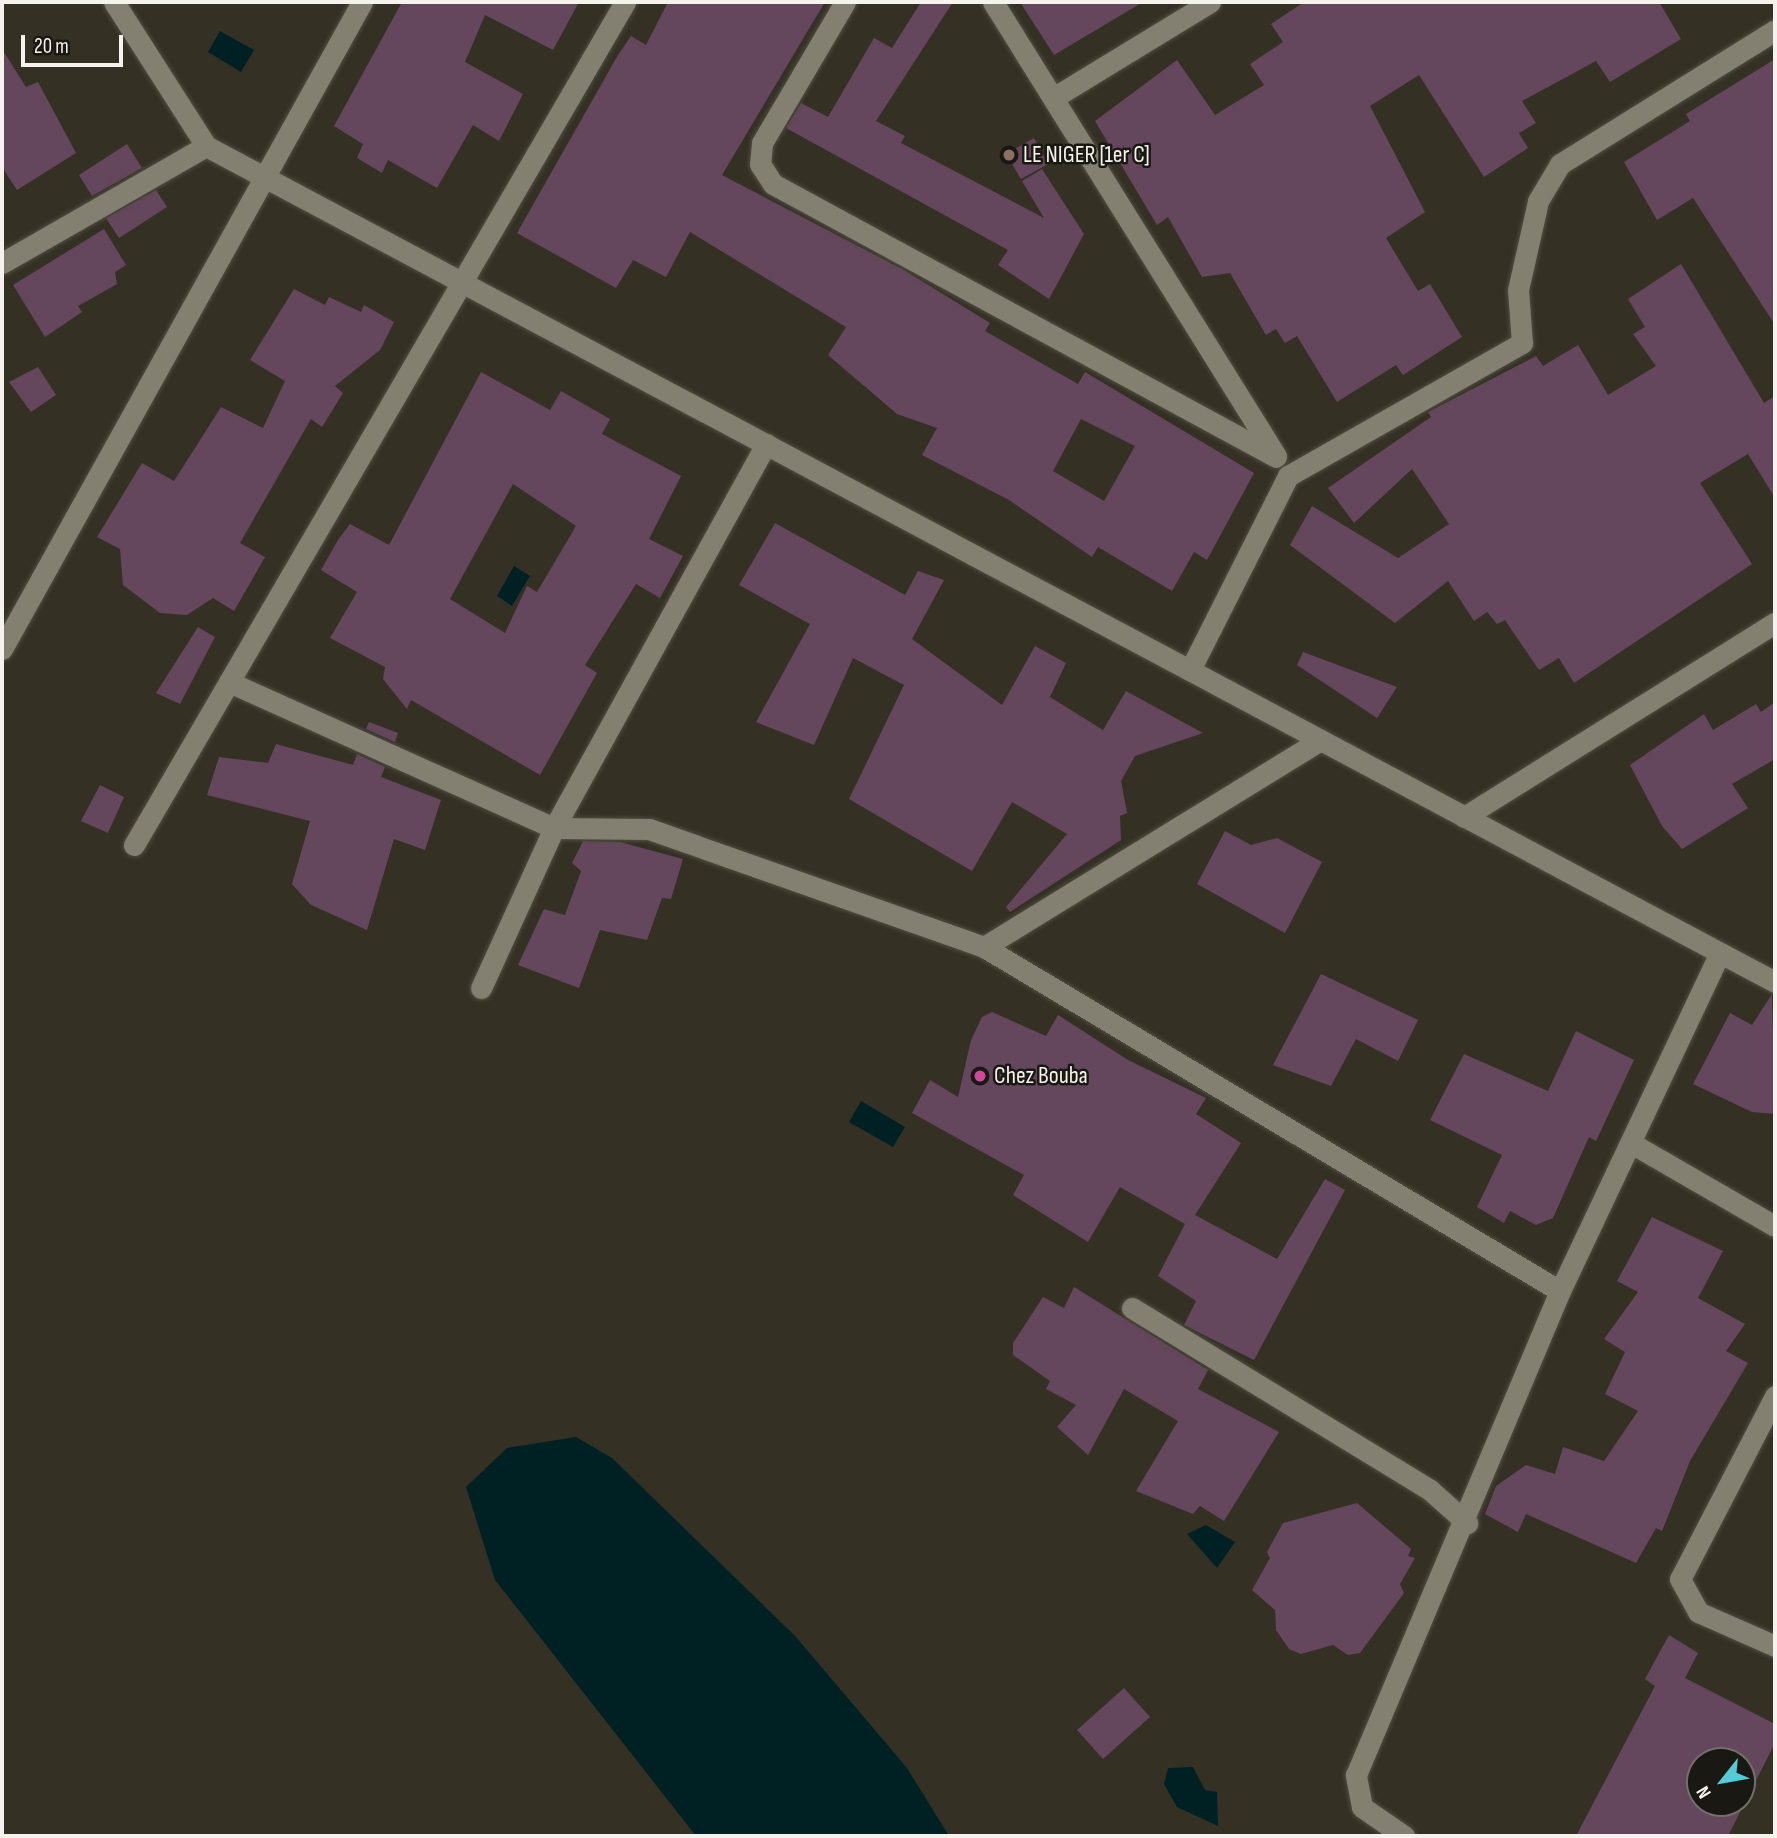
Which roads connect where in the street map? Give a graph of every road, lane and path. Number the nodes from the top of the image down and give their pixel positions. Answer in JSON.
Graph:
{"nodes":[{"id":1,"x":114,"y":2,"type":"edge"},
{"id":2,"x":362,"y":2,"type":"edge"},
{"id":3,"x":625,"y":2,"type":"edge"},
{"id":4,"x":845,"y":2,"type":"edge"},
{"id":5,"x":993,"y":2,"type":"edge"},
{"id":6,"x":1210,"y":2,"type":"edge"},
{"id":7,"x":1775,"y":30,"type":"edge"},
{"id":8,"x":1053,"y":98,"type":"junction"},
{"id":9,"x":205,"y":146,"type":"junction"},
{"id":10,"x":264,"y":178,"type":"junction"},
{"id":11,"x":2,"y":263,"type":"edge"},
{"id":12,"x":462,"y":282,"type":"junction"},
{"id":13,"x":766,"y":444,"type":"junction"},
{"id":14,"x":1276,"y":457,"type":"junction"},
{"id":15,"x":1288,"y":476,"type":"junction"},
{"id":16,"x":1775,"y":623,"type":"edge"},
{"id":17,"x":2,"y":648,"type":"edge"},
{"id":18,"x":1190,"y":670,"type":"junction"},
{"id":19,"x":229,"y":682,"type":"junction"},
{"id":20,"x":1321,"y":740,"type":"junction"},
{"id":21,"x":1464,"y":817,"type":"junction"},
{"id":22,"x":554,"y":828,"type":"junction"},
{"id":23,"x":134,"y":845,"type":"dead end"},
{"id":24,"x":984,"y":947,"type":"junction"},
{"id":25,"x":1720,"y":953,"type":"junction"},
{"id":26,"x":1769,"y":972,"type":"edge"},
{"id":27,"x":481,"y":988,"type":"dead end"},
{"id":28,"x":1630,"y":1143,"type":"junction"},
{"id":29,"x":1775,"y":1226,"type":"edge"},
{"id":30,"x":1560,"y":1291,"type":"junction"},
{"id":31,"x":1132,"y":1308,"type":"dead end"},
{"id":32,"x":1775,"y":1396,"type":"edge"},
{"id":33,"x":1467,"y":1523,"type":"junction"},
{"id":34,"x":1775,"y":1646,"type":"edge"},
{"id":35,"x":1404,"y":1836,"type":"edge"}],
"edges":[{"from":1,"to":9,"type":"street"},
{"from":2,"to":10,"type":"street"},
{"from":3,"to":12,"type":"street"},
{"from":4,"to":14,"type":"street"},
{"from":5,"to":8,"type":"street"},
{"from":6,"to":8,"type":"street"},
{"from":7,"to":15,"type":"street"},
{"from":8,"to":14,"type":"street"},
{"from":9,"to":10,"type":"street"},
{"from":9,"to":11,"type":"street"},
{"from":10,"to":12,"type":"street"},
{"from":10,"to":17,"type":"street"},
{"from":12,"to":13,"type":"street"},
{"from":12,"to":19,"type":"street"},
{"from":13,"to":18,"type":"street"},
{"from":13,"to":22,"type":"street"},
{"from":14,"to":15,"type":"street"},
{"from":15,"to":18,"type":"street"},
{"from":16,"to":21,"type":"street"},
{"from":18,"to":20,"type":"street"},
{"from":19,"to":22,"type":"street"},
{"from":19,"to":23,"type":"street"},
{"from":20,"to":21,"type":"street"},
{"from":20,"to":24,"type":"street"},
{"from":21,"to":25,"type":"street"},
{"from":22,"to":24,"type":"street"},
{"from":22,"to":27,"type":"street"},
{"from":24,"to":30,"type":"street"},
{"from":25,"to":26,"type":"street"},
{"from":25,"to":28,"type":"street"},
{"from":28,"to":29,"type":"street"},
{"from":28,"to":30,"type":"street"},
{"from":30,"to":33,"type":"street"},
{"from":31,"to":33,"type":"street"},
{"from":32,"to":34,"type":"street"},
{"from":33,"to":35,"type":"street"}]}
